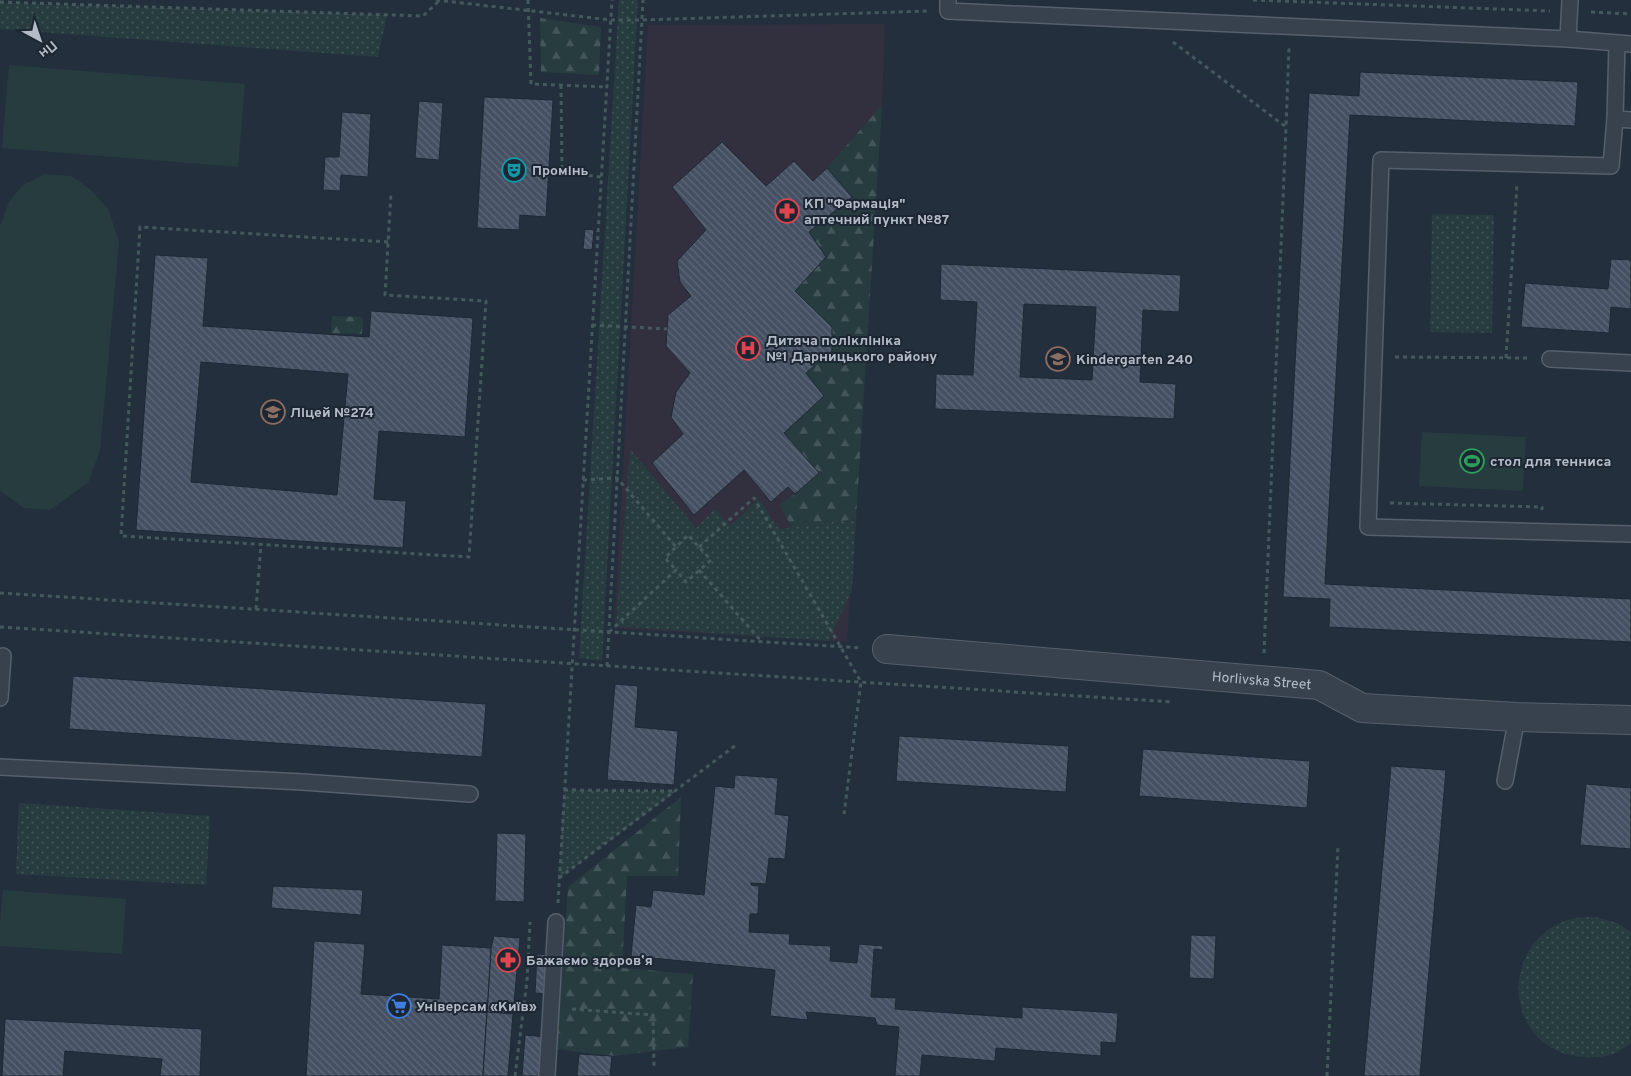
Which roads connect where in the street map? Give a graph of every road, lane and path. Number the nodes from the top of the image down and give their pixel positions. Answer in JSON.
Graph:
{"nodes":[{"id":1,"x":436,"y":0,"type":"edge"},
{"id":2,"x":440,"y":0,"type":"edge"},
{"id":3,"x":528,"y":0,"type":"edge"},
{"id":4,"x":612,"y":0,"type":"edge"},
{"id":5,"x":643,"y":0,"type":"edge"},
{"id":6,"x":1253,"y":0,"type":"edge"},
{"id":7,"x":0,"y":2,"type":"edge"},
{"id":8,"x":1352,"y":2,"type":"edge"},
{"id":9,"x":948,"y":5,"type":"edge"},
{"id":10,"x":1570,"y":6,"type":"edge"},
{"id":11,"x":527,"y":10,"type":"junction"},
{"id":12,"x":1631,"y":14,"type":"edge"},
{"id":13,"x":611,"y":20,"type":"junction"},
{"id":14,"x":642,"y":20,"type":"junction"},
{"id":15,"x":1142,"y":20,"type":"junction"},
{"id":16,"x":1290,"y":26,"type":"junction"},
{"id":17,"x":1568,"y":39,"type":"junction"},
{"id":18,"x":1624,"y":43,"type":"edge"},
{"id":19,"x":561,"y":85,"type":"junction"},
{"id":20,"x":607,"y":87,"type":"junction"},
{"id":21,"x":1615,"y":119,"type":"junction"},
{"id":22,"x":1631,"y":120,"type":"edge"},
{"id":23,"x":1286,"y":127,"type":"junction"},
{"id":24,"x":549,"y":171,"type":"dead end"},
{"id":25,"x":562,"y":172,"type":"junction"},
{"id":26,"x":601,"y":176,"type":"junction"},
{"id":27,"x":1516,"y":193,"type":"dead end"},
{"id":28,"x":391,"y":194,"type":"dead end"},
{"id":29,"x":388,"y":242,"type":"junction"},
{"id":30,"x":592,"y":325,"type":"junction"},
{"id":31,"x":625,"y":327,"type":"junction"},
{"id":32,"x":667,"y":330,"type":"dead end"},
{"id":33,"x":1414,"y":358,"type":"dead end"},
{"id":34,"x":1506,"y":358,"type":"junction"},
{"id":35,"x":1550,"y":359,"type":"joint"},
{"id":36,"x":1631,"y":363,"type":"edge"},
{"id":37,"x":617,"y":478,"type":"junction"},
{"id":38,"x":583,"y":480,"type":"junction"},
{"id":39,"x":1369,"y":502,"type":"junction"},
{"id":40,"x":1542,"y":507,"type":"dead end"},
{"id":41,"x":1631,"y":534,"type":"edge"},
{"id":42,"x":261,"y":544,"type":"junction"},
{"id":43,"x":676,"y":546,"type":"junction"},
{"id":44,"x":699,"y":547,"type":"junction"},
{"id":45,"x":676,"y":570,"type":"junction"},
{"id":46,"x":699,"y":570,"type":"junction"},
{"id":47,"x":0,"y":593,"type":"edge"},
{"id":48,"x":256,"y":609,"type":"junction"},
{"id":49,"x":0,"y":627,"type":"edge"},
{"id":50,"x":574,"y":630,"type":"junction"},
{"id":51,"x":609,"y":632,"type":"junction"},
{"id":52,"x":762,"y":642,"type":"junction"},
{"id":53,"x":840,"y":646,"type":"junction"},
{"id":54,"x":887,"y":650,"type":"joint"},
{"id":55,"x":3,"y":656,"type":"dead end"},
{"id":56,"x":572,"y":664,"type":"junction"},
{"id":57,"x":607,"y":666,"type":"junction"},
{"id":58,"x":1263,"y":680,"type":"junction"},
{"id":59,"x":861,"y":682,"type":"junction"},
{"id":60,"x":0,"y":698,"type":"edge"},
{"id":61,"x":1178,"y":703,"type":"dead end"},
{"id":62,"x":1517,"y":717,"type":"junction"},
{"id":63,"x":1631,"y":720,"type":"edge"},
{"id":64,"x":736,"y":745,"type":"dead end"},
{"id":65,"x":0,"y":767,"type":"edge"},
{"id":66,"x":1504,"y":781,"type":"dead end"},
{"id":67,"x":564,"y":790,"type":"junction"},
{"id":68,"x":676,"y":791,"type":"junction"},
{"id":69,"x":470,"y":794,"type":"dead end"},
{"id":70,"x":844,"y":814,"type":"dead end"},
{"id":71,"x":1338,"y":846,"type":"dead end"},
{"id":72,"x":559,"y":878,"type":"junction"},
{"id":73,"x":530,"y":922,"type":"dead end"},
{"id":74,"x":556,"y":922,"type":"joint"},
{"id":75,"x":551,"y":1008,"type":"junction"},
{"id":76,"x":654,"y":1067,"type":"dead end"},
{"id":77,"x":515,"y":1076,"type":"edge"},
{"id":78,"x":547,"y":1076,"type":"edge"},
{"id":79,"x":1327,"y":1076,"type":"edge"}],
"edges":[{"from":1,"to":2,"type":"path"},
{"from":2,"to":7,"type":"path"},
{"from":2,"to":11,"type":"path"},
{"from":3,"to":11,"type":"path"},
{"from":4,"to":13,"type":"path"},
{"from":5,"to":14,"type":"path"},
{"from":6,"to":8,"type":"path"},
{"from":8,"to":10,"type":"path"},
{"from":9,"to":14,"type":"path"},
{"from":9,"to":15,"type":"lane"},
{"from":10,"to":12,"type":"path"},
{"from":10,"to":17,"type":"lane"},
{"from":11,"to":13,"type":"path"},
{"from":11,"to":19,"type":"path"},
{"from":13,"to":14,"type":"path"},
{"from":13,"to":20,"type":"path"},
{"from":14,"to":31,"type":"path"},
{"from":15,"to":16,"type":"lane"},
{"from":15,"to":23,"type":"path"},
{"from":16,"to":17,"type":"lane"},
{"from":16,"to":23,"type":"path"},
{"from":17,"to":18,"type":"lane"},
{"from":18,"to":21,"type":"lane"},
{"from":19,"to":20,"type":"path"},
{"from":19,"to":25,"type":"path"},
{"from":20,"to":26,"type":"path"},
{"from":21,"to":22,"type":"lane"},
{"from":21,"to":39,"type":"lane"},
{"from":23,"to":58,"type":"path"},
{"from":24,"to":25,"type":"path"},
{"from":25,"to":26,"type":"path"},
{"from":26,"to":30,"type":"path"},
{"from":27,"to":34,"type":"path"},
{"from":28,"to":29,"type":"path"},
{"from":29,"to":42,"type":"path"},
{"from":29,"to":42,"type":"path"},
{"from":30,"to":31,"type":"path"},
{"from":30,"to":38,"type":"path"},
{"from":31,"to":32,"type":"path"},
{"from":31,"to":37,"type":"path"},
{"from":33,"to":34,"type":"path"},
{"from":34,"to":35,"type":"path"},
{"from":35,"to":36,"type":"lane"},
{"from":37,"to":38,"type":"path"},
{"from":37,"to":43,"type":"path"},
{"from":37,"to":51,"type":"path"},
{"from":38,"to":50,"type":"path"},
{"from":39,"to":40,"type":"path"},
{"from":39,"to":41,"type":"lane"},
{"from":42,"to":48,"type":"path"},
{"from":43,"to":44,"type":"path"},
{"from":43,"to":45,"type":"path"},
{"from":44,"to":46,"type":"path"},
{"from":44,"to":53,"type":"path"},
{"from":45,"to":46,"type":"path"},
{"from":45,"to":51,"type":"path"},
{"from":46,"to":52,"type":"path"},
{"from":47,"to":48,"type":"path"},
{"from":48,"to":50,"type":"path"},
{"from":49,"to":56,"type":"path"},
{"from":50,"to":51,"type":"path"},
{"from":50,"to":56,"type":"path"},
{"from":51,"to":52,"type":"path"},
{"from":51,"to":57,"type":"path"},
{"from":52,"to":53,"type":"path"},
{"from":53,"to":54,"type":"path"},
{"from":53,"to":59,"type":"path"},
{"from":54,"to":58,"type":"street","name":"Horlivska Street"},
{"from":55,"to":60,"type":"lane"},
{"from":56,"to":57,"type":"path"},
{"from":56,"to":67,"type":"path"},
{"from":57,"to":59,"type":"path"},
{"from":58,"to":62,"type":"street","name":"Horlivska Street"},
{"from":59,"to":61,"type":"path"},
{"from":59,"to":70,"type":"path"},
{"from":62,"to":63,"type":"street","name":"Horlivska Street"},
{"from":62,"to":66,"type":"lane"},
{"from":64,"to":68,"type":"path"},
{"from":65,"to":69,"type":"lane"},
{"from":67,"to":68,"type":"path"},
{"from":67,"to":72,"type":"path"},
{"from":68,"to":72,"type":"path"},
{"from":71,"to":79,"type":"path"},
{"from":72,"to":74,"type":"path"},
{"from":73,"to":77,"type":"path"},
{"from":74,"to":75,"type":"lane"},
{"from":75,"to":76,"type":"path"},
{"from":75,"to":78,"type":"lane"}]}
